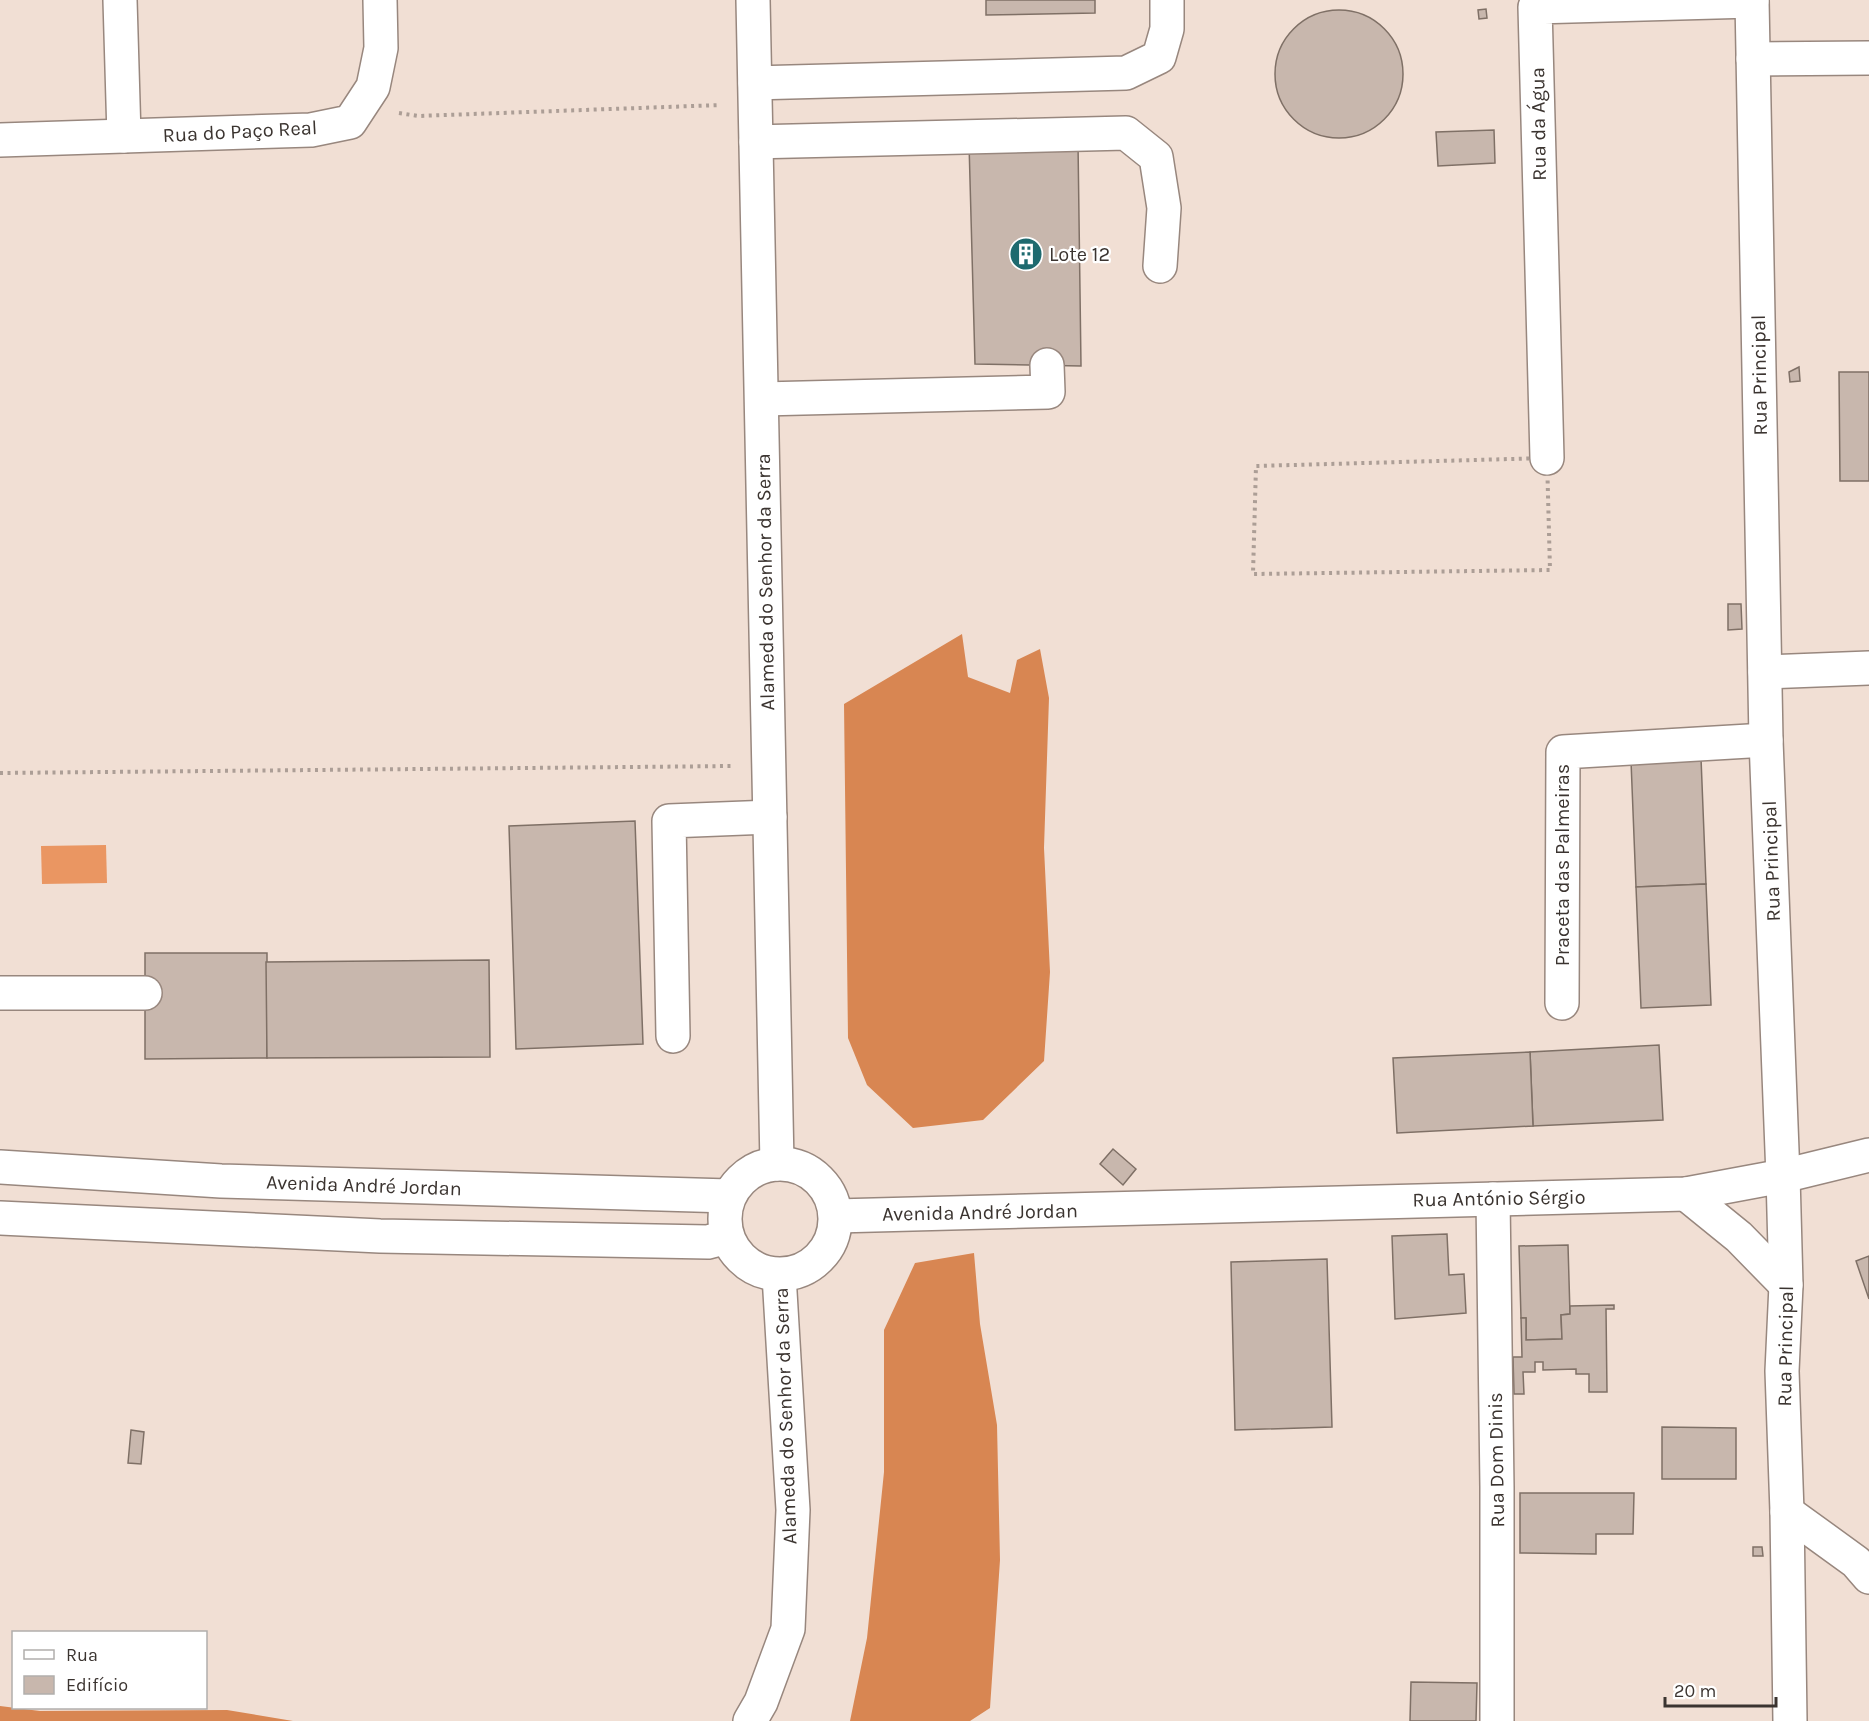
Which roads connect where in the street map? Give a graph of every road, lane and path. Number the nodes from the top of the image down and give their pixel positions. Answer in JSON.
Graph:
{"nodes":[{"id":1,"x":120,"y":0,"type":"edge"},
{"id":2,"x":380,"y":0,"type":"edge"},
{"id":3,"x":753,"y":0,"type":"edge"},
{"id":4,"x":1167,"y":0,"type":"edge"},
{"id":5,"x":1752,"y":1,"type":"edge"},
{"id":6,"x":1869,"y":58,"type":"edge"},
{"id":7,"x":1753,"y":59,"type":"junction"},
{"id":8,"x":755,"y":93,"type":"junction"},
{"id":9,"x":359,"y":108,"type":"junction"},
{"id":10,"x":124,"y":136,"type":"junction"},
{"id":11,"x":0,"y":140,"type":"edge"},
{"id":12,"x":756,"y":142,"type":"junction"},
{"id":13,"x":1160,"y":266,"type":"dead end"},
{"id":14,"x":1047,"y":365,"type":"dead end"},
{"id":15,"x":762,"y":399,"type":"junction"},
{"id":16,"x":1547,"y":458,"type":"junction"},
{"id":17,"x":1869,"y":668,"type":"edge"},
{"id":18,"x":1765,"y":672,"type":"junction"},
{"id":19,"x":1766,"y":740,"type":"junction"},
{"id":20,"x":769,"y":766,"type":"junction"},
{"id":21,"x":0,"y":773,"type":"edge"},
{"id":22,"x":770,"y":817,"type":"junction"},
{"id":23,"x":0,"y":993,"type":"edge"},
{"id":24,"x":145,"y":993,"type":"dead end"},
{"id":25,"x":1562,"y":1003,"type":"dead end"},
{"id":26,"x":673,"y":1036,"type":"dead end"},
{"id":27,"x":1869,"y":1155,"type":"edge"},
{"id":28,"x":777,"y":1164,"type":"junction"},
{"id":29,"x":0,"y":1167,"type":"edge"},
{"id":30,"x":1783,"y":1176,"type":"junction"},
{"id":31,"x":1686,"y":1194,"type":"junction"},
{"id":32,"x":729,"y":1196,"type":"junction"},
{"id":33,"x":1493,"y":1199,"type":"junction"},
{"id":34,"x":1125,"y":1209,"type":"joint"},
{"id":35,"x":836,"y":1216,"type":"junction"},
{"id":36,"x":0,"y":1218,"type":"edge"},
{"id":37,"x":727,"y":1237,"type":"junction"},
{"id":38,"x":779,"y":1275,"type":"junction"},
{"id":39,"x":1786,"y":1285,"type":"junction"},
{"id":40,"x":1787,"y":1512,"type":"junction"},
{"id":41,"x":1869,"y":1577,"type":"edge"},
{"id":42,"x":750,"y":1721,"type":"edge"},
{"id":43,"x":1497,"y":1721,"type":"edge"},
{"id":44,"x":1790,"y":1721,"type":"edge"}],
"edges":[{"from":1,"to":10,"type":"street"},
{"from":2,"to":9,"type":"street","name":"Rua do Paço Real"},
{"from":3,"to":8,"type":"street","name":"Alameda do Senhor da Serra"},
{"from":4,"to":8,"type":"street"},
{"from":5,"to":7,"type":"street","name":"Rua Principal"},
{"from":5,"to":16,"type":"street","name":"Rua da Água"},
{"from":6,"to":7,"type":"street"},
{"from":7,"to":18,"type":"street","name":"Rua Principal"},
{"from":8,"to":9,"type":"path"},
{"from":8,"to":12,"type":"street","name":"Alameda do Senhor da Serra"},
{"from":9,"to":10,"type":"street","name":"Rua do Paço Real"},
{"from":10,"to":11,"type":"street","name":"Rua do Paço Real"},
{"from":12,"to":13,"type":"street"},
{"from":12,"to":15,"type":"street","name":"Alameda do Senhor da Serra"},
{"from":14,"to":15,"type":"street"},
{"from":15,"to":20,"type":"street","name":"Alameda do Senhor da Serra"},
{"from":16,"to":16,"type":"path"},
{"from":17,"to":18,"type":"street"},
{"from":18,"to":19,"type":"street","name":"Rua Principal"},
{"from":19,"to":25,"type":"street","name":"Praceta das Palmeiras"},
{"from":19,"to":30,"type":"street","name":"Rua Principal"},
{"from":20,"to":21,"type":"path"},
{"from":20,"to":22,"type":"street","name":"Alameda do Senhor da Serra"},
{"from":22,"to":26,"type":"street"},
{"from":22,"to":28,"type":"street","name":"Alameda do Senhor da Serra"},
{"from":23,"to":24,"type":"street"},
{"from":27,"to":30,"type":"street","name":"Rua António Sérgio"},
{"from":28,"to":32,"type":"street"},
{"from":28,"to":35,"type":"street"},
{"from":29,"to":32,"type":"street","name":"Avenida André Jordan"},
{"from":30,"to":31,"type":"street","name":"Rua António Sérgio"},
{"from":30,"to":39,"type":"street","name":"Rua Principal"},
{"from":31,"to":33,"type":"street","name":"Rua António Sérgio"},
{"from":31,"to":39,"type":"street"},
{"from":32,"to":37,"type":"street"},
{"from":33,"to":34,"type":"street","name":"Rua António Sérgio"},
{"from":33,"to":43,"type":"street","name":"Rua Dom Dinis"},
{"from":34,"to":35,"type":"street","name":"Avenida André Jordan"},
{"from":35,"to":38,"type":"street"},
{"from":36,"to":37,"type":"street"},
{"from":37,"to":38,"type":"street"},
{"from":38,"to":42,"type":"street","name":"Alameda do Senhor da Serra"},
{"from":39,"to":40,"type":"street","name":"Rua Principal"},
{"from":40,"to":41,"type":"street"},
{"from":40,"to":44,"type":"street","name":"Rua Principal"}]}
